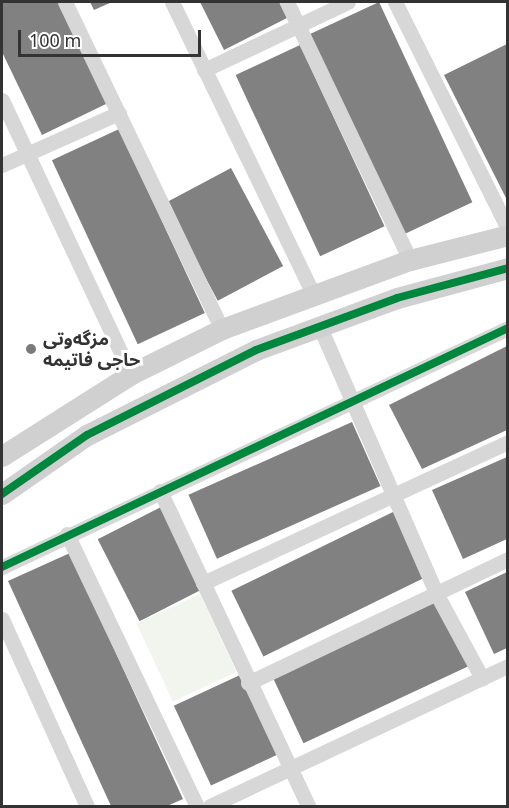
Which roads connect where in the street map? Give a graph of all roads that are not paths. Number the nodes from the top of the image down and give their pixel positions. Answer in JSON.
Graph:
{"nodes":[{"id":1,"x":65,"y":2,"type":"edge"},
{"id":2,"x":172,"y":2,"type":"edge"},
{"id":3,"x":287,"y":2,"type":"edge"},
{"id":4,"x":348,"y":2,"type":"edge"},
{"id":5,"x":395,"y":2,"type":"edge"},
{"id":6,"x":299,"y":25,"type":"junction"},
{"id":7,"x":204,"y":70,"type":"junction"},
{"id":8,"x":2,"y":100,"type":"edge"},
{"id":9,"x":119,"y":113,"type":"junction"},
{"id":10,"x":27,"y":153,"type":"junction"},
{"id":11,"x":2,"y":165,"type":"edge"},
{"id":12,"x":507,"y":229,"type":"edge"},
{"id":13,"x":507,"y":235,"type":"edge"},
{"id":14,"x":460,"y":246,"type":"junction"},
{"id":15,"x":410,"y":260,"type":"junction"},
{"id":16,"x":507,"y":268,"type":"edge"},
{"id":17,"x":470,"y":277,"type":"junction"},
{"id":18,"x":312,"y":292,"type":"junction"},
{"id":19,"x":319,"y":325,"type":"junction"},
{"id":20,"x":507,"y":328,"type":"edge"},
{"id":21,"x":222,"y":329,"type":"junction"},
{"id":22,"x":131,"y":374,"type":"junction"},
{"id":23,"x":350,"y":402,"type":"junction"},
{"id":24,"x":507,"y":442,"type":"edge"},
{"id":25,"x":2,"y":456,"type":"edge"},
{"id":26,"x":160,"y":491,"type":"junction"},
{"id":27,"x":2,"y":494,"type":"edge"},
{"id":28,"x":392,"y":495,"type":"junction"},
{"id":29,"x":67,"y":534,"type":"junction"},
{"id":30,"x":507,"y":559,"type":"edge"},
{"id":31,"x":2,"y":567,"type":"edge"},
{"id":32,"x":203,"y":583,"type":"junction"},
{"id":33,"x":436,"y":593,"type":"junction"},
{"id":34,"x":2,"y":619,"type":"edge"},
{"id":35,"x":507,"y":666,"type":"edge"},
{"id":36,"x":482,"y":678,"type":"junction"},
{"id":37,"x":248,"y":683,"type":"junction"},
{"id":38,"x":291,"y":769,"type":"junction"},
{"id":39,"x":87,"y":807,"type":"edge"},
{"id":40,"x":197,"y":807,"type":"edge"},
{"id":41,"x":210,"y":807,"type":"edge"},
{"id":42,"x":308,"y":807,"type":"edge"}],
"edges":[{"from":1,"to":9,"type":"street"},
{"from":2,"to":7,"type":"street"},
{"from":3,"to":6,"type":"street"},
{"from":4,"to":6,"type":"street"},
{"from":5,"to":12,"type":"street"},
{"from":6,"to":7,"type":"street"},
{"from":6,"to":15,"type":"street"},
{"from":7,"to":18,"type":"street"},
{"from":8,"to":10,"type":"street"},
{"from":9,"to":10,"type":"street"},
{"from":9,"to":21,"type":"street"},
{"from":10,"to":11,"type":"street"},
{"from":10,"to":22,"type":"street"},
{"from":13,"to":14,"type":"street"},
{"from":14,"to":15,"type":"street"},
{"from":14,"to":17,"type":"street"},
{"from":15,"to":18,"type":"street"},
{"from":16,"to":17,"type":"street"},
{"from":17,"to":19,"type":"street"},
{"from":18,"to":21,"type":"street"},
{"from":19,"to":23,"type":"street"},
{"from":19,"to":27,"type":"street"},
{"from":20,"to":23,"type":"street"},
{"from":21,"to":22,"type":"street"},
{"from":22,"to":25,"type":"street"},
{"from":23,"to":26,"type":"street"},
{"from":23,"to":28,"type":"street"},
{"from":24,"to":28,"type":"street"},
{"from":26,"to":29,"type":"street"},
{"from":26,"to":32,"type":"street"},
{"from":28,"to":32,"type":"street"},
{"from":28,"to":33,"type":"street"},
{"from":29,"to":31,"type":"street"},
{"from":29,"to":40,"type":"street"},
{"from":30,"to":33,"type":"street"},
{"from":32,"to":37,"type":"street"},
{"from":33,"to":36,"type":"street"},
{"from":33,"to":37,"type":"street"},
{"from":34,"to":39,"type":"street"},
{"from":35,"to":36,"type":"street"},
{"from":36,"to":38,"type":"street"},
{"from":37,"to":38,"type":"street"},
{"from":38,"to":41,"type":"street"},
{"from":38,"to":42,"type":"street"}]}
